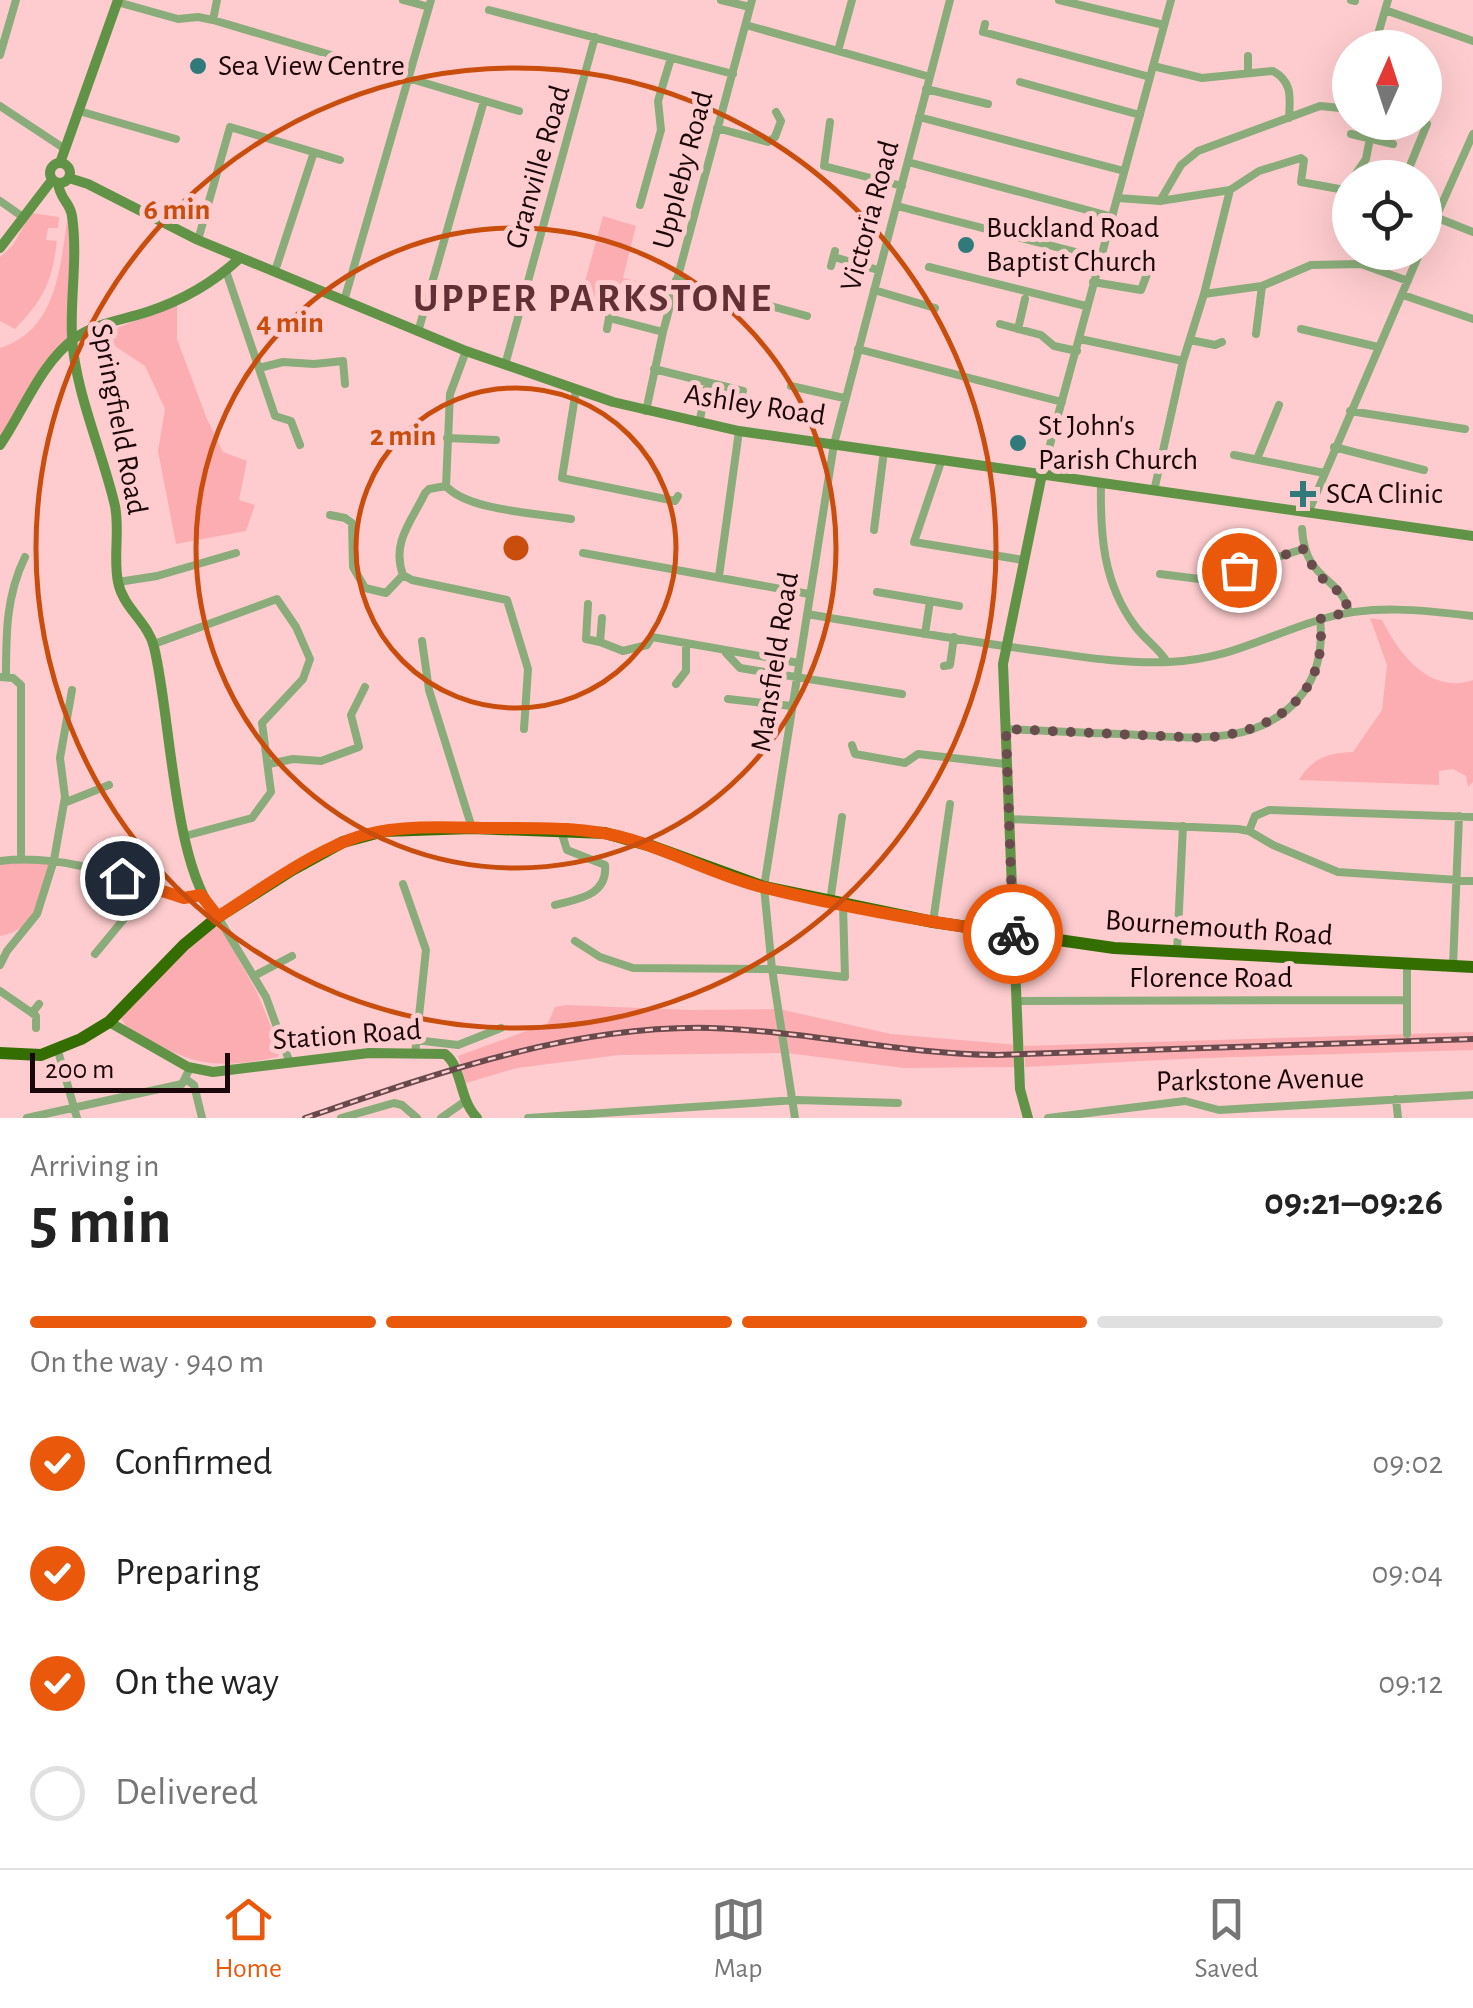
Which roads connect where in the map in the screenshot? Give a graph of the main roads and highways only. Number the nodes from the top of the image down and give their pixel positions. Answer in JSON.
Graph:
{"nodes":[{"id":1,"x":1473,"y":967,"type":"edge"},
{"id":2,"x":0,"y":1053,"type":"edge"}],
"edges":[{"from":1,"to":2,"type":"highway","name":"Bournemouth Road"}]}
